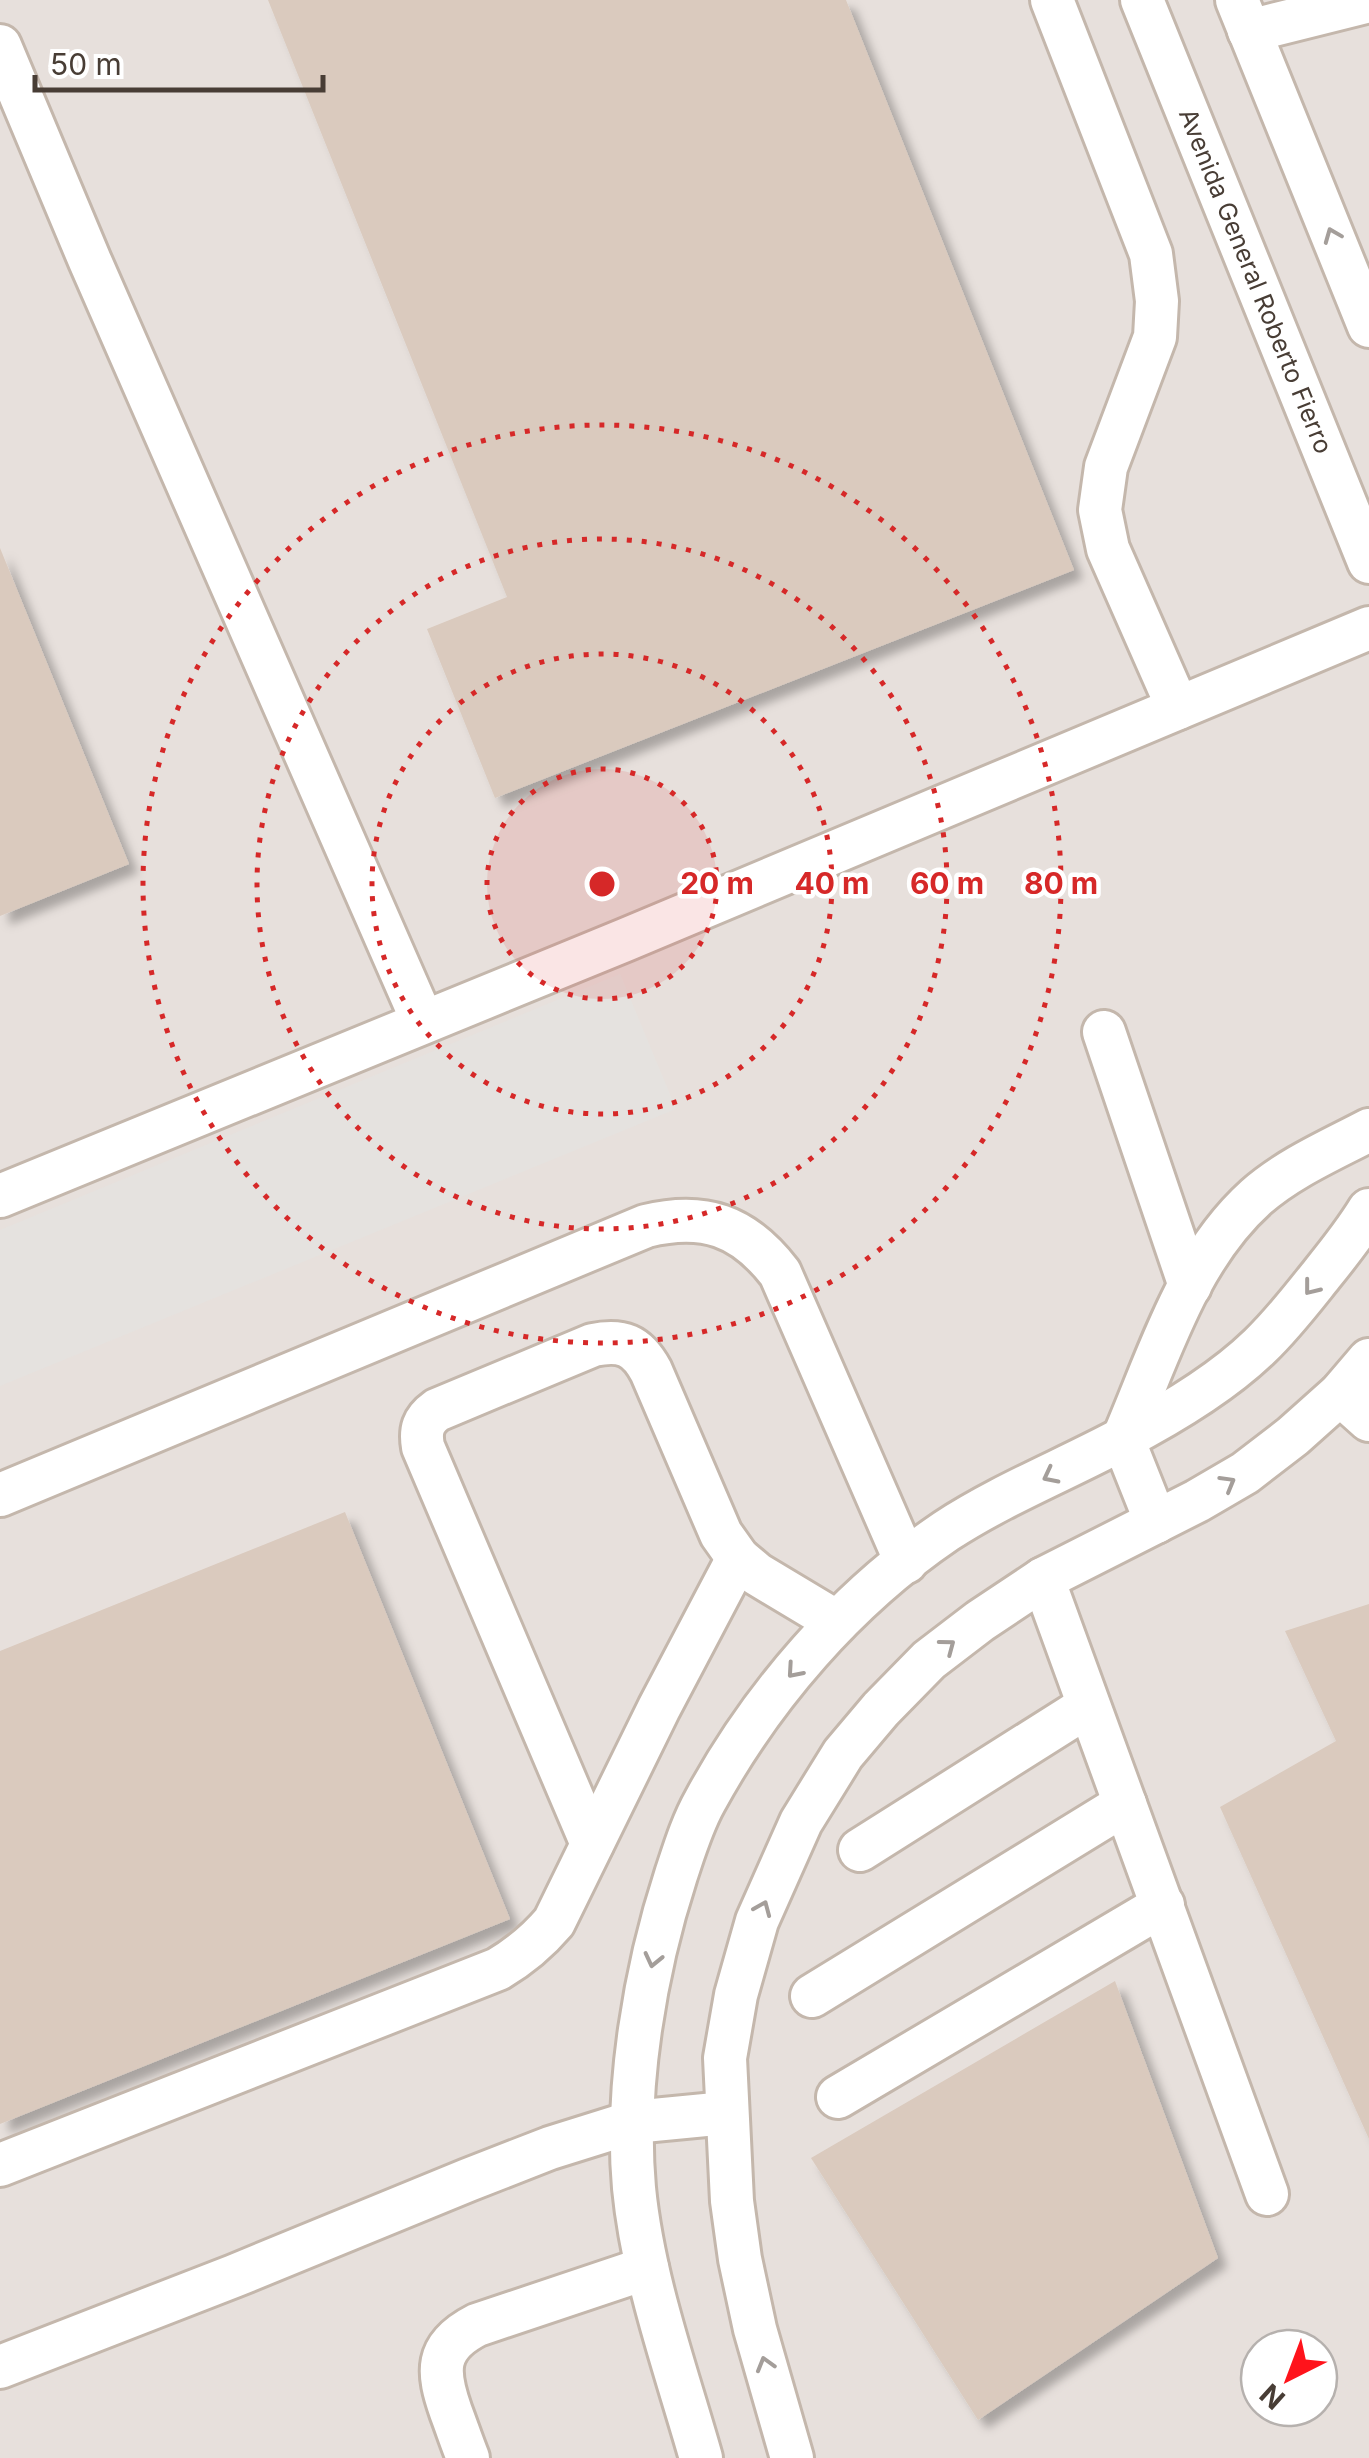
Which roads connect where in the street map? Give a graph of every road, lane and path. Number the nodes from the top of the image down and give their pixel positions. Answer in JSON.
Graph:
{"nodes":[{"id":1,"x":1052,"y":0,"type":"edge"},
{"id":2,"x":1142,"y":0,"type":"edge"},
{"id":3,"x":1369,"y":0,"type":"edge"},
{"id":4,"x":1243,"y":15,"type":"edge"},
{"id":5,"x":0,"y":46,"type":"edge"},
{"id":6,"x":1369,"y":326,"type":"edge"},
{"id":7,"x":1369,"y":562,"type":"edge"},
{"id":8,"x":1369,"y":628,"type":"edge"},
{"id":9,"x":1178,"y":708,"type":"junction"},
{"id":10,"x":424,"y":1022,"type":"junction"},
{"id":11,"x":1104,"y":1032,"type":"dead end"},
{"id":12,"x":1369,"y":1130,"type":"edge"},
{"id":13,"x":0,"y":1196,"type":"edge"},
{"id":14,"x":1369,"y":1210,"type":"edge"},
{"id":15,"x":1190,"y":1286,"type":"junction"},
{"id":16,"x":1369,"y":1360,"type":"edge"},
{"id":17,"x":1355,"y":1407,"type":"edge"},
{"id":18,"x":1123,"y":1439,"type":"junction"},
{"id":19,"x":0,"y":1495,"type":"edge"},
{"id":20,"x":1156,"y":1522,"type":"junction"},
{"id":21,"x":738,"y":1558,"type":"junction"},
{"id":22,"x":906,"y":1562,"type":"junction"},
{"id":23,"x":1043,"y":1579,"type":"junction"},
{"id":24,"x":837,"y":1622,"type":"junction"},
{"id":25,"x":1088,"y":1706,"type":"junction"},
{"id":26,"x":1125,"y":1804,"type":"junction"},
{"id":27,"x":592,"y":1844,"type":"junction"},
{"id":28,"x":860,"y":1850,"type":"dead end"},
{"id":29,"x":1162,"y":1904,"type":"junction"},
{"id":30,"x":812,"y":1996,"type":"dead end"},
{"id":31,"x":838,"y":2097,"type":"dead end"},
{"id":32,"x":726,"y":2113,"type":"junction"},
{"id":33,"x":633,"y":2122,"type":"junction"},
{"id":34,"x":0,"y":2164,"type":"edge"},
{"id":35,"x":1268,"y":2194,"type":"dead end"},
{"id":36,"x":648,"y":2268,"type":"junction"},
{"id":37,"x":0,"y":2367,"type":"edge"},
{"id":38,"x":462,"y":2456,"type":"edge"},
{"id":39,"x":701,"y":2458,"type":"edge"},
{"id":40,"x":792,"y":2458,"type":"edge"}],
"edges":[{"from":1,"to":9,"type":"street"},
{"from":2,"to":7,"type":"street","name":"Avenida General Roberto Fierro"},
{"from":3,"to":4,"type":"street"},
{"from":6,"to":4,"type":"street","one_way":true},
{"from":5,"to":10,"type":"street"},
{"from":8,"to":9,"type":"street"},
{"from":9,"to":10,"type":"street"},
{"from":10,"to":13,"type":"street"},
{"from":11,"to":15,"type":"street"},
{"from":12,"to":15,"type":"street"},
{"from":14,"to":18,"type":"street","one_way":true},
{"from":15,"to":18,"type":"street"},
{"from":16,"to":17,"type":"street"},
{"from":20,"to":17,"type":"street","one_way":true},
{"from":18,"to":20,"type":"street"},
{"from":18,"to":22,"type":"street","one_way":true},
{"from":19,"to":22,"type":"street"},
{"from":20,"to":23,"type":"street"},
{"from":21,"to":24,"type":"street"},
{"from":21,"to":27,"type":"street"},
{"from":21,"to":27,"type":"street"},
{"from":22,"to":24,"type":"street"},
{"from":23,"to":25,"type":"street"},
{"from":32,"to":23,"type":"street","one_way":true},
{"from":24,"to":33,"type":"street","one_way":true},
{"from":25,"to":26,"type":"street"},
{"from":25,"to":28,"type":"street"},
{"from":26,"to":29,"type":"street"},
{"from":26,"to":30,"type":"street"},
{"from":27,"to":34,"type":"street"},
{"from":29,"to":31,"type":"street"},
{"from":29,"to":35,"type":"street"},
{"from":32,"to":33,"type":"street"},
{"from":40,"to":32,"type":"street","one_way":true},
{"from":33,"to":36,"type":"street"},
{"from":33,"to":37,"type":"street"},
{"from":36,"to":38,"type":"street"},
{"from":36,"to":39,"type":"street"}]}
